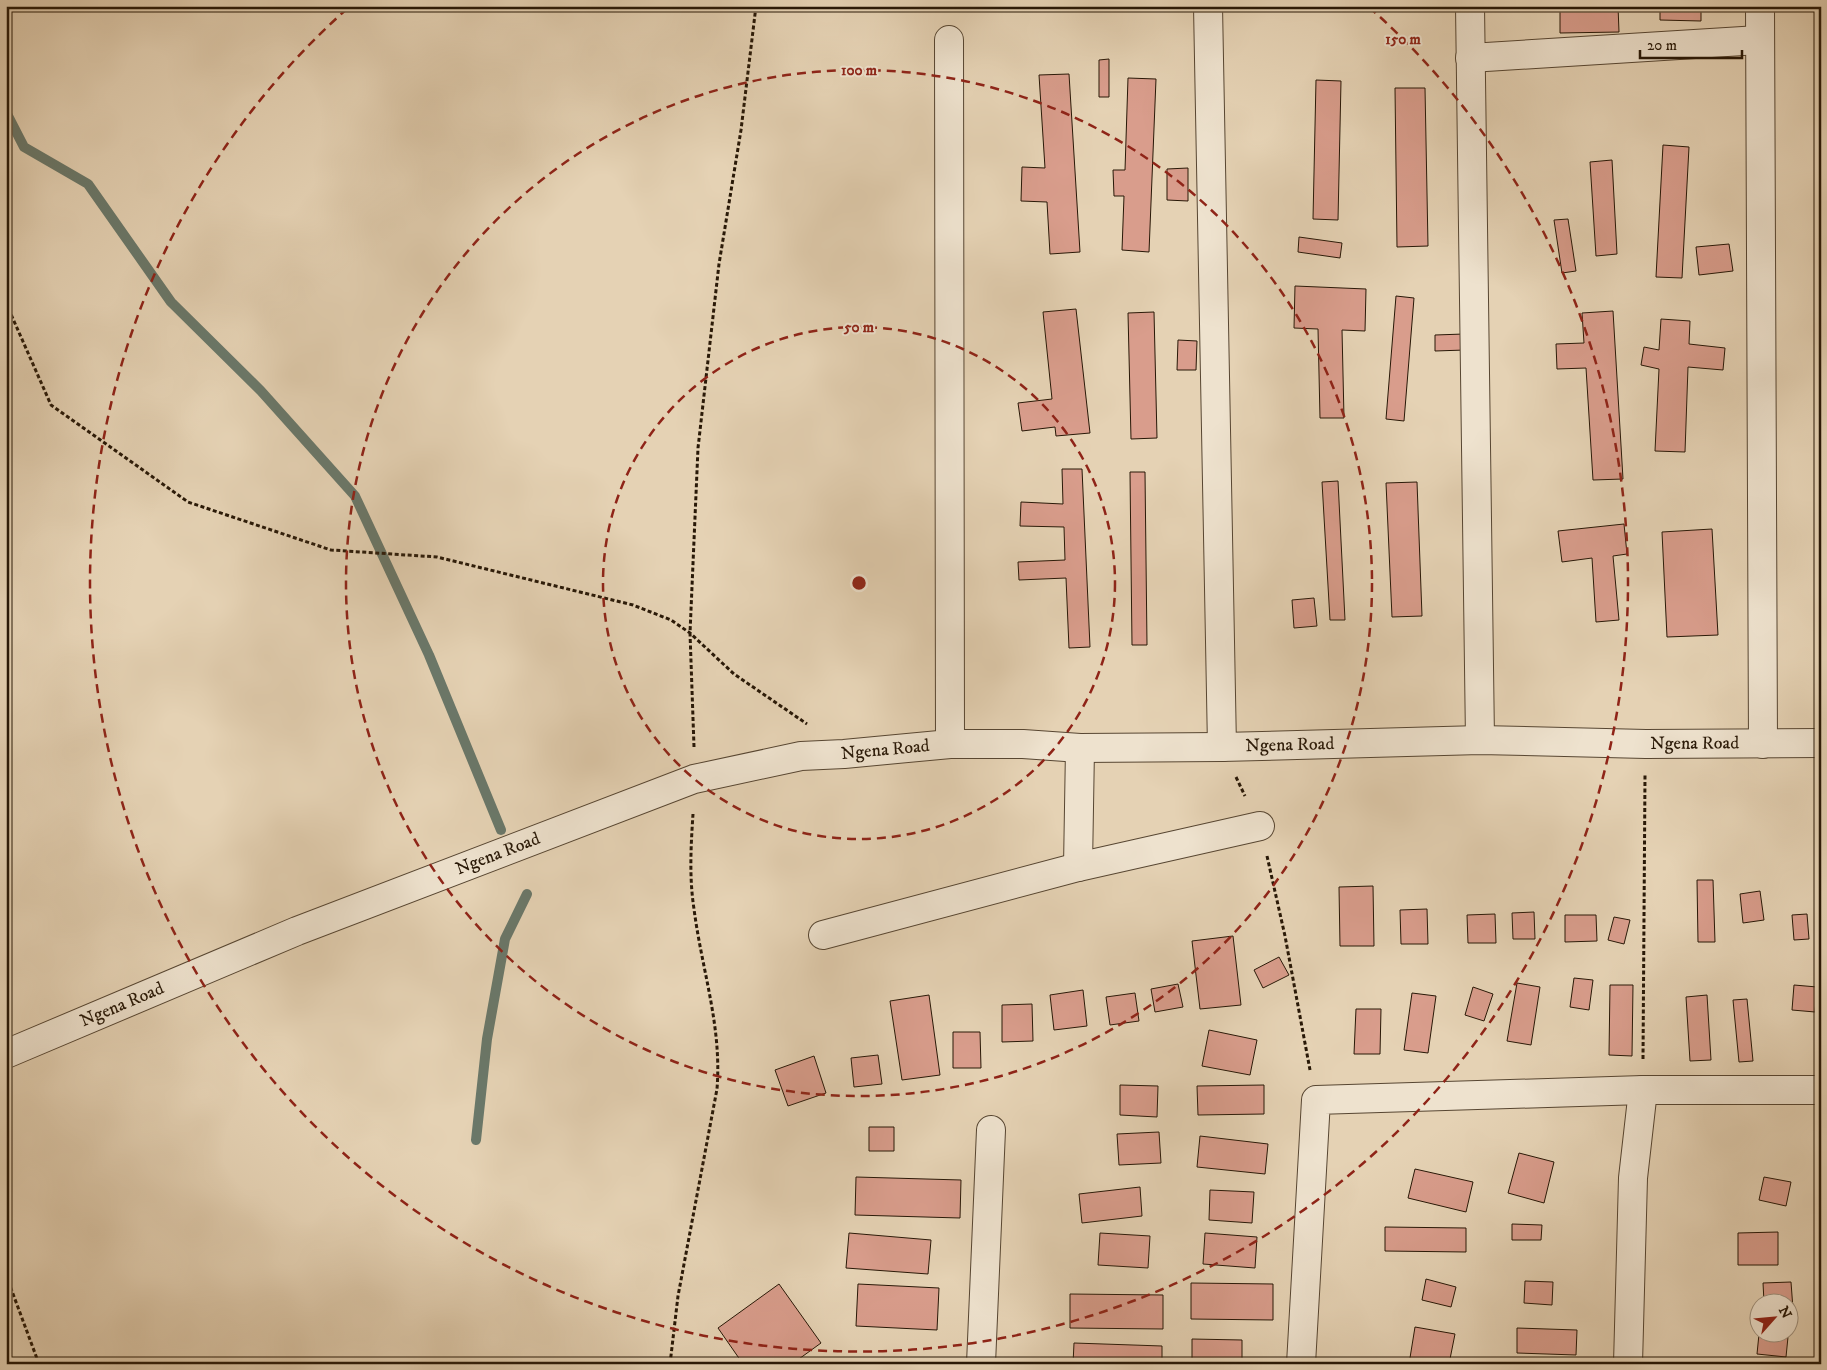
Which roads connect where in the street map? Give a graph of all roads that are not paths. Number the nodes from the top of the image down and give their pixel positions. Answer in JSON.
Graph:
{"nodes":[{"id":1,"x":1208,"y":6,"type":"edge"},
{"id":2,"x":1470,"y":6,"type":"edge"},
{"id":3,"x":1760,"y":6,"type":"edge"},
{"id":4,"x":948,"y":40,"type":"dead end"},
{"id":5,"x":1759,"y":40,"type":"junction"},
{"id":6,"x":1470,"y":58,"type":"junction"},
{"id":7,"x":1480,"y":740,"type":"junction"},
{"id":8,"x":1821,"y":743,"type":"edge"},
{"id":9,"x":950,"y":744,"type":"junction"},
{"id":10,"x":1762,"y":744,"type":"junction"},
{"id":11,"x":1080,"y":748,"type":"junction"},
{"id":12,"x":1222,"y":748,"type":"junction"},
{"id":13,"x":1260,"y":826,"type":"road end"},
{"id":14,"x":1078,"y":867,"type":"junction"},
{"id":15,"x":823,"y":935,"type":"dead end"},
{"id":16,"x":6,"y":1054,"type":"edge"},
{"id":17,"x":1643,"y":1090,"type":"junction"},
{"id":18,"x":1821,"y":1090,"type":"edge"},
{"id":19,"x":991,"y":1130,"type":"dead end"},
{"id":20,"x":981,"y":1364,"type":"edge"},
{"id":21,"x":1301,"y":1364,"type":"edge"},
{"id":22,"x":1628,"y":1364,"type":"edge"}],
"edges":[{"from":1,"to":12,"type":"street"},
{"from":2,"to":6,"type":"street"},
{"from":3,"to":5,"type":"street"},
{"from":4,"to":9,"type":"street"},
{"from":5,"to":6,"type":"street"},
{"from":5,"to":10,"type":"street"},
{"from":6,"to":7,"type":"street"},
{"from":7,"to":10,"type":"street","name":"Ngena Road"},
{"from":7,"to":12,"type":"street","name":"Ngena Road"},
{"from":8,"to":10,"type":"street","name":"Ngena Road"},
{"from":9,"to":11,"type":"street","name":"Ngena Road"},
{"from":9,"to":16,"type":"street","name":"Ngena Road"},
{"from":11,"to":12,"type":"street","name":"Ngena Road"},
{"from":11,"to":14,"type":"street"},
{"from":13,"to":14,"type":"street"},
{"from":14,"to":15,"type":"street"},
{"from":17,"to":18,"type":"street"},
{"from":17,"to":21,"type":"street"},
{"from":17,"to":22,"type":"street"},
{"from":19,"to":20,"type":"street"}]}
